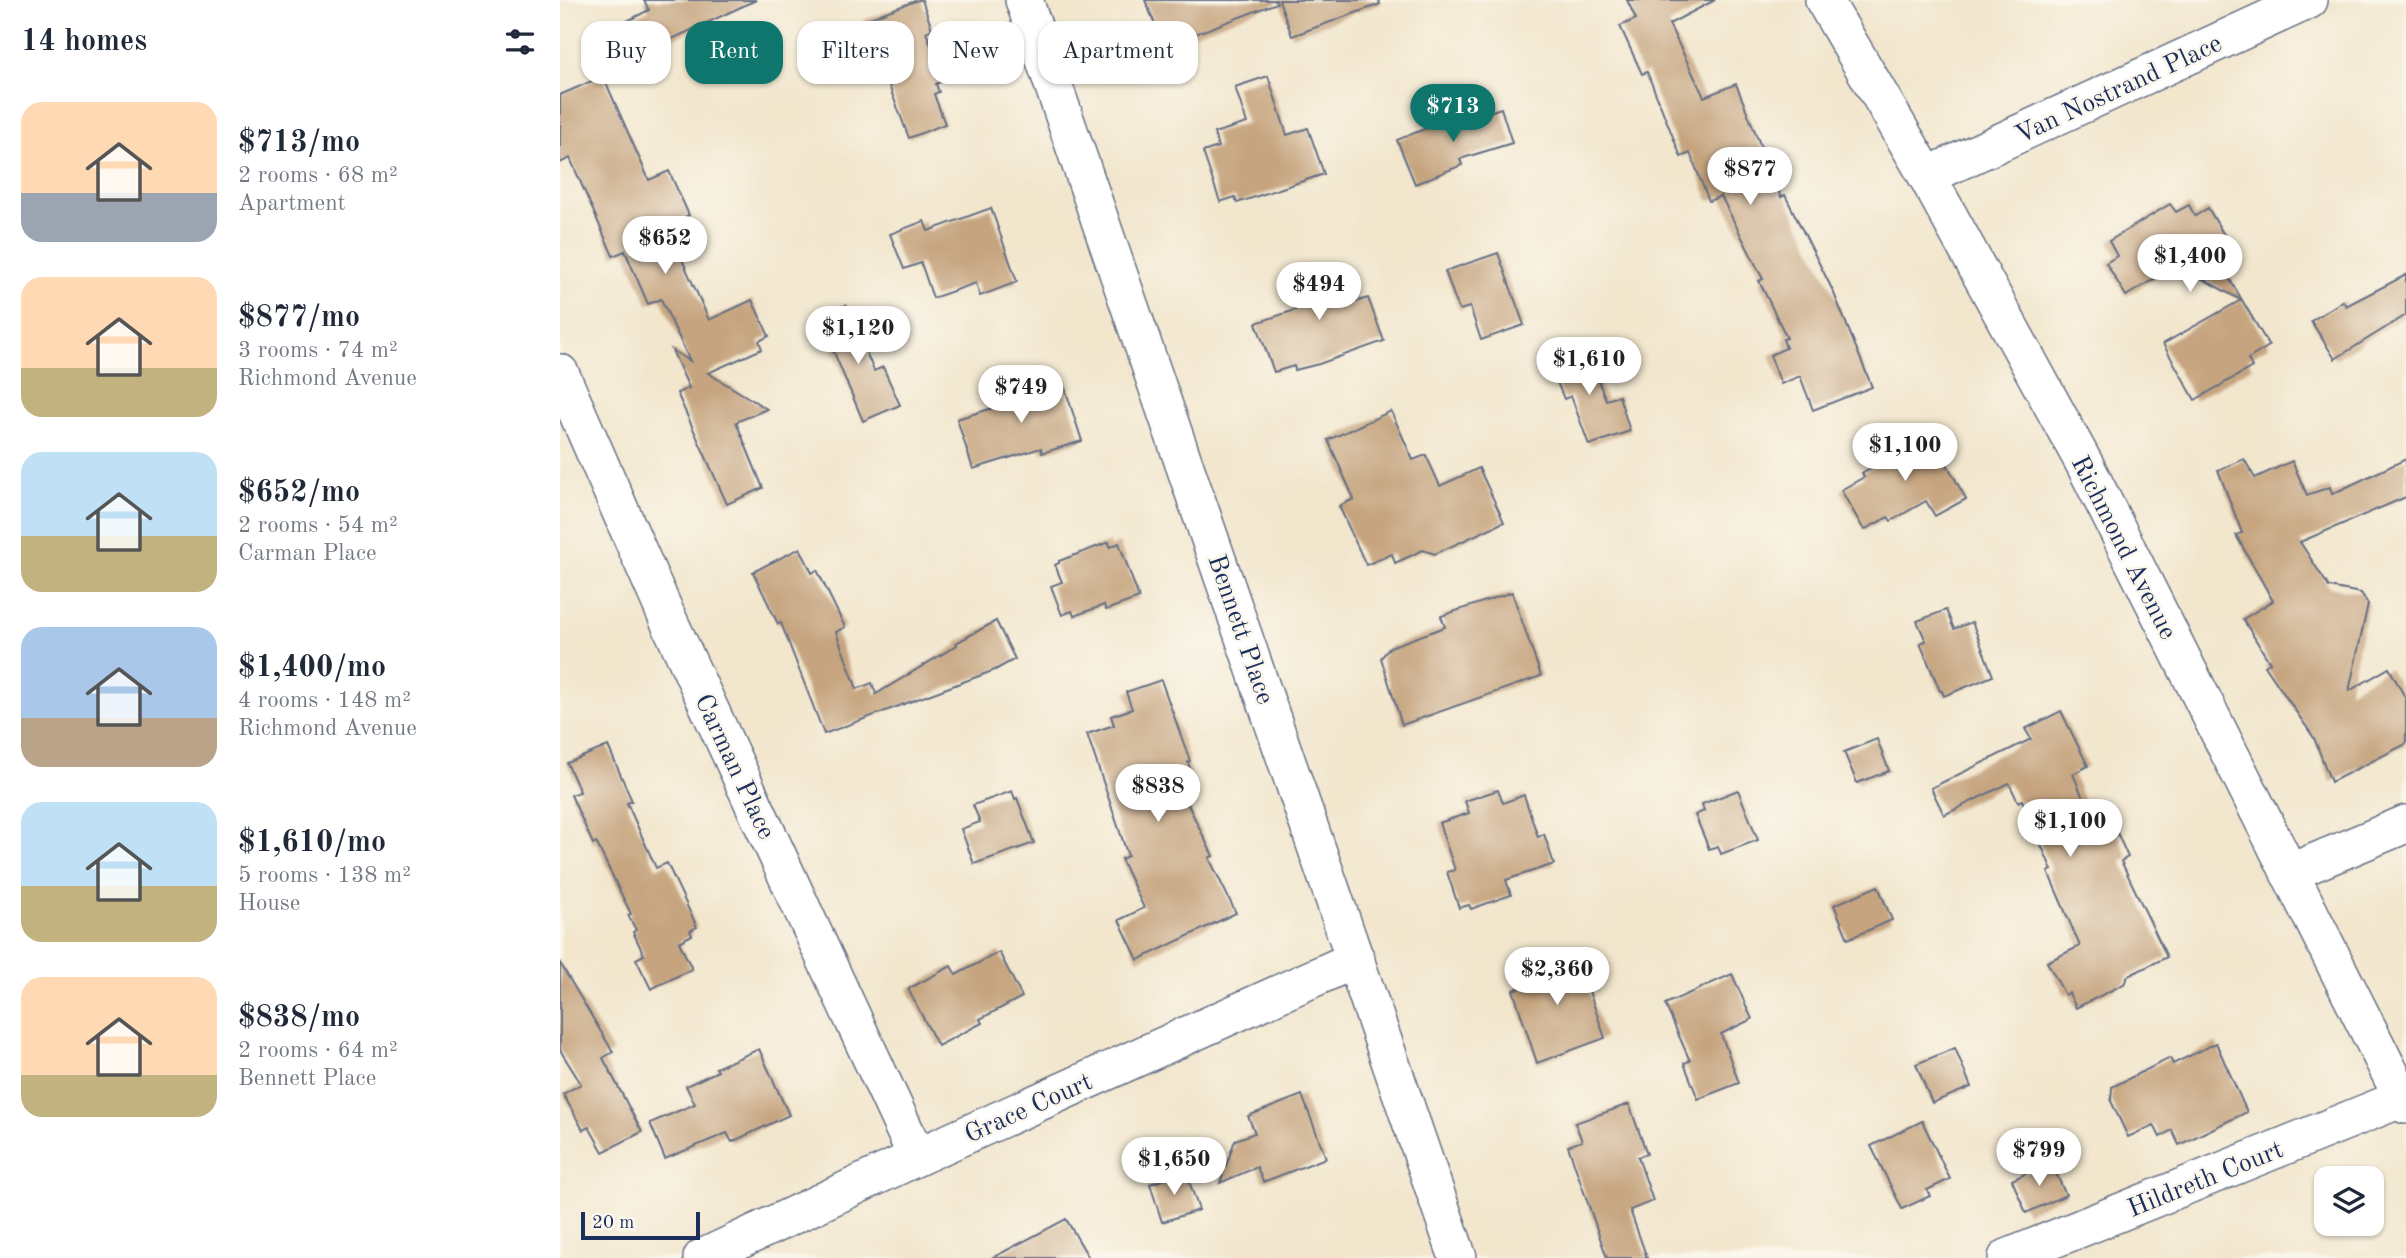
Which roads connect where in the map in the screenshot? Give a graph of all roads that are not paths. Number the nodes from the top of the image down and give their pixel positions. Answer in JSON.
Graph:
{"nodes":[{"id":1,"x":1024,"y":0,"type":"edge"},
{"id":2,"x":1824,"y":0,"type":"edge"},
{"id":3,"x":2309,"y":0,"type":"edge"},
{"id":4,"x":1927,"y":176,"type":"junction"},
{"id":5,"x":560,"y":373,"type":"edge"},
{"id":6,"x":2406,"y":824,"type":"edge"},
{"id":7,"x":2289,"y":873,"type":"junction"},
{"id":8,"x":1356,"y":959,"type":"junction"},
{"id":9,"x":2405,"y":1101,"type":"edge"},
{"id":10,"x":917,"y":1157,"type":"junction"},
{"id":11,"x":702,"y":1258,"type":"edge"},
{"id":12,"x":1458,"y":1258,"type":"edge"},
{"id":13,"x":2007,"y":1258,"type":"edge"}],
"edges":[{"from":1,"to":8,"type":"street","name":"Bennett Place"},
{"from":2,"to":4,"type":"street","name":"Richmond Avenue"},
{"from":3,"to":4,"type":"street","name":"Van Nostrand Place"},
{"from":4,"to":7,"type":"street","name":"Richmond Avenue"},
{"from":5,"to":10,"type":"street","name":"Carman Place"},
{"from":6,"to":7,"type":"street"},
{"from":7,"to":9,"type":"street","name":"Richmond Avenue"},
{"from":8,"to":10,"type":"street","name":"Grace Court"},
{"from":8,"to":12,"type":"street","name":"Bennett Place"},
{"from":9,"to":13,"type":"street","name":"Hildreth Court"},
{"from":10,"to":11,"type":"street","name":"Grace Court"}]}
